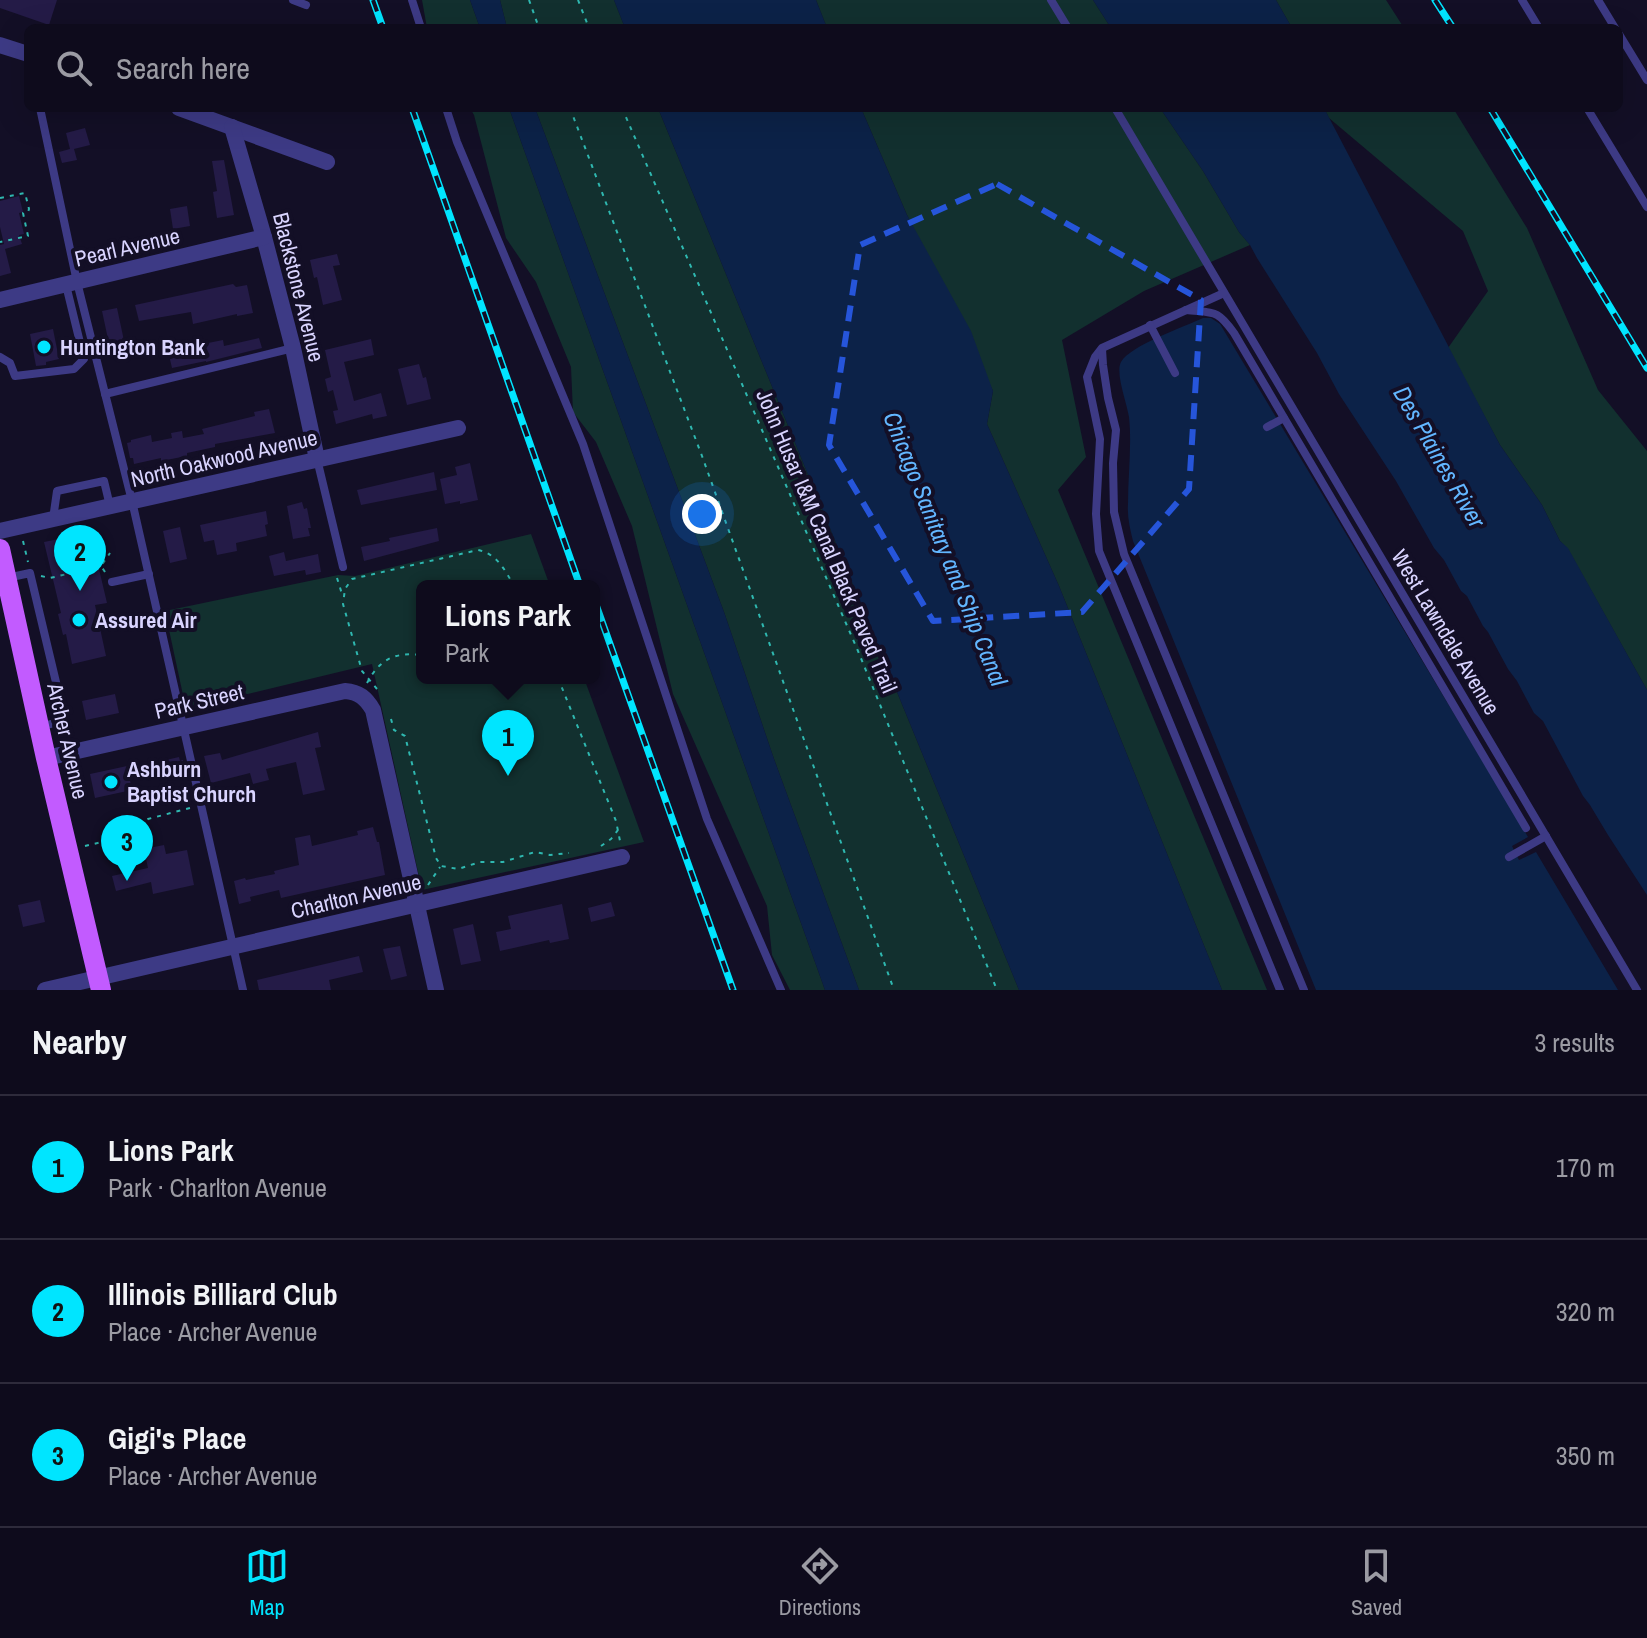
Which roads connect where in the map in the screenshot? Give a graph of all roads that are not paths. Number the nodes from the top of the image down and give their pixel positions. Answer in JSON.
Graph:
{"nodes":[{"id":1,"x":293,"y":0,"type":"edge"},
{"id":2,"x":412,"y":0,"type":"edge"},
{"id":3,"x":1051,"y":0,"type":"edge"},
{"id":4,"x":1522,"y":0,"type":"edge"},
{"id":5,"x":1598,"y":0,"type":"edge"},
{"id":6,"x":306,"y":5,"type":"dead end"},
{"id":7,"x":420,"y":24,"type":"edge"},
{"id":8,"x":1066,"y":24,"type":"edge"},
{"id":9,"x":1537,"y":24,"type":"edge"},
{"id":10,"x":1613,"y":24,"type":"edge"},
{"id":11,"x":1623,"y":41,"type":"edge"},
{"id":12,"x":0,"y":45,"type":"edge"},
{"id":13,"x":24,"y":53,"type":"edge"},
{"id":14,"x":1647,"y":80,"type":"edge"},
{"id":15,"x":41,"y":112,"type":"edge"},
{"id":16,"x":190,"y":112,"type":"edge"},
{"id":17,"x":447,"y":112,"type":"edge"},
{"id":18,"x":1117,"y":112,"type":"edge"},
{"id":19,"x":1589,"y":112,"type":"edge"},
{"id":20,"x":232,"y":127,"type":"junction"},
{"id":21,"x":327,"y":162,"type":"dead end"},
{"id":22,"x":1647,"y":207,"type":"edge"},
{"id":23,"x":264,"y":237,"type":"junction"},
{"id":24,"x":72,"y":283,"type":"junction"},
{"id":25,"x":1224,"y":293,"type":"junction"},
{"id":26,"x":0,"y":300,"type":"edge"},
{"id":27,"x":1185,"y":310,"type":"junction"},
{"id":28,"x":1150,"y":325,"type":"junction"},
{"id":29,"x":293,"y":348,"type":"junction"},
{"id":30,"x":1102,"y":348,"type":"junction"},
{"id":31,"x":0,"y":357,"type":"edge"},
{"id":32,"x":1175,"y":373,"type":"dead end"},
{"id":33,"x":105,"y":394,"type":"junction"},
{"id":34,"x":1284,"y":418,"type":"junction"},
{"id":35,"x":1267,"y":427,"type":"dead end"},
{"id":36,"x":458,"y":428,"type":"dead end"},
{"id":37,"x":317,"y":459,"type":"junction"},
{"id":38,"x":132,"y":501,"type":"junction"},
{"id":39,"x":110,"y":506,"type":"junction"},
{"id":40,"x":53,"y":519,"type":"junction"},
{"id":41,"x":0,"y":531,"type":"edge"},
{"id":42,"x":0,"y":549,"type":"edge"},
{"id":43,"x":343,"y":567,"type":"road end"},
{"id":44,"x":149,"y":574,"type":"junction"},
{"id":45,"x":112,"y":582,"type":"road end"},
{"id":46,"x":184,"y":727,"type":"junction"},
{"id":47,"x":46,"y":758,"type":"junction"},
{"id":48,"x":1526,"y":828,"type":"dead end"},
{"id":49,"x":1546,"y":836,"type":"junction"},
{"id":50,"x":622,"y":857,"type":"road end"},
{"id":51,"x":1509,"y":857,"type":"dead end"},
{"id":52,"x":416,"y":900,"type":"junction"},
{"id":53,"x":234,"y":948,"type":"junction"},
{"id":54,"x":100,"y":983,"type":"edge"},
{"id":55,"x":72,"y":987,"type":"edge"},
{"id":56,"x":45,"y":990,"type":"edge"},
{"id":57,"x":243,"y":990,"type":"edge"},
{"id":58,"x":436,"y":990,"type":"edge"},
{"id":59,"x":781,"y":990,"type":"edge"},
{"id":60,"x":1280,"y":990,"type":"edge"},
{"id":61,"x":1304,"y":990,"type":"edge"},
{"id":62,"x":1637,"y":990,"type":"edge"}],
"edges":[{"from":1,"to":6,"type":"lane"},
{"from":2,"to":7,"type":"lane"},
{"from":3,"to":8,"type":"lane"},
{"from":4,"to":9,"type":"lane"},
{"from":5,"to":10,"type":"lane"},
{"from":11,"to":14,"type":"lane"},
{"from":12,"to":13,"type":"street"},
{"from":15,"to":24,"type":"lane"},
{"from":16,"to":20,"type":"street"},
{"from":17,"to":59,"type":"lane"},
{"from":18,"to":25,"type":"lane","name":"West Lawndale Avenue"},
{"from":19,"to":22,"type":"lane"},
{"from":20,"to":21,"type":"street"},
{"from":20,"to":23,"type":"street","name":"Blackstone Avenue"},
{"from":23,"to":24,"type":"street","name":"Pearl Avenue"},
{"from":23,"to":29,"type":"street","name":"Blackstone Avenue"},
{"from":24,"to":26,"type":"street","name":"Pearl Avenue"},
{"from":24,"to":31,"type":"lane"},
{"from":24,"to":33,"type":"lane"},
{"from":25,"to":27,"type":"lane"},
{"from":25,"to":49,"type":"lane","name":"West Lawndale Avenue"},
{"from":27,"to":28,"type":"lane"},
{"from":27,"to":34,"type":"lane"},
{"from":28,"to":30,"type":"lane"},
{"from":28,"to":32,"type":"lane"},
{"from":29,"to":33,"type":"lane"},
{"from":29,"to":37,"type":"street","name":"Blackstone Avenue"},
{"from":30,"to":60,"type":"lane"},
{"from":30,"to":61,"type":"lane"},
{"from":33,"to":38,"type":"lane"},
{"from":34,"to":35,"type":"lane"},
{"from":34,"to":48,"type":"lane"},
{"from":36,"to":37,"type":"street","name":"North Oakwood Avenue"},
{"from":37,"to":38,"type":"street","name":"North Oakwood Avenue"},
{"from":37,"to":43,"type":"lane"},
{"from":38,"to":39,"type":"street","name":"North Oakwood Avenue"},
{"from":38,"to":44,"type":"lane"},
{"from":39,"to":40,"type":"street","name":"North Oakwood Avenue"},
{"from":39,"to":40,"type":"lane"},
{"from":40,"to":41,"type":"street","name":"North Oakwood Avenue"},
{"from":42,"to":47,"type":"main road","name":"Archer Avenue"},
{"from":44,"to":45,"type":"lane"},
{"from":44,"to":46,"type":"lane"},
{"from":46,"to":47,"type":"street","name":"Park Street"},
{"from":46,"to":52,"type":"street","name":"Park Street"},
{"from":46,"to":53,"type":"lane"},
{"from":47,"to":54,"type":"main road","name":"Archer Avenue"},
{"from":49,"to":51,"type":"lane"},
{"from":49,"to":62,"type":"lane","name":"West Lawndale Avenue"},
{"from":50,"to":52,"type":"street","name":"Charlton Avenue"},
{"from":52,"to":53,"type":"street","name":"Charlton Avenue"},
{"from":52,"to":58,"type":"street"},
{"from":53,"to":54,"type":"street","name":"Charlton Avenue"},
{"from":53,"to":57,"type":"lane"},
{"from":54,"to":55,"type":"street","name":"Charlton Avenue"},
{"from":55,"to":56,"type":"street","name":"Charlton Avenue"}]}
